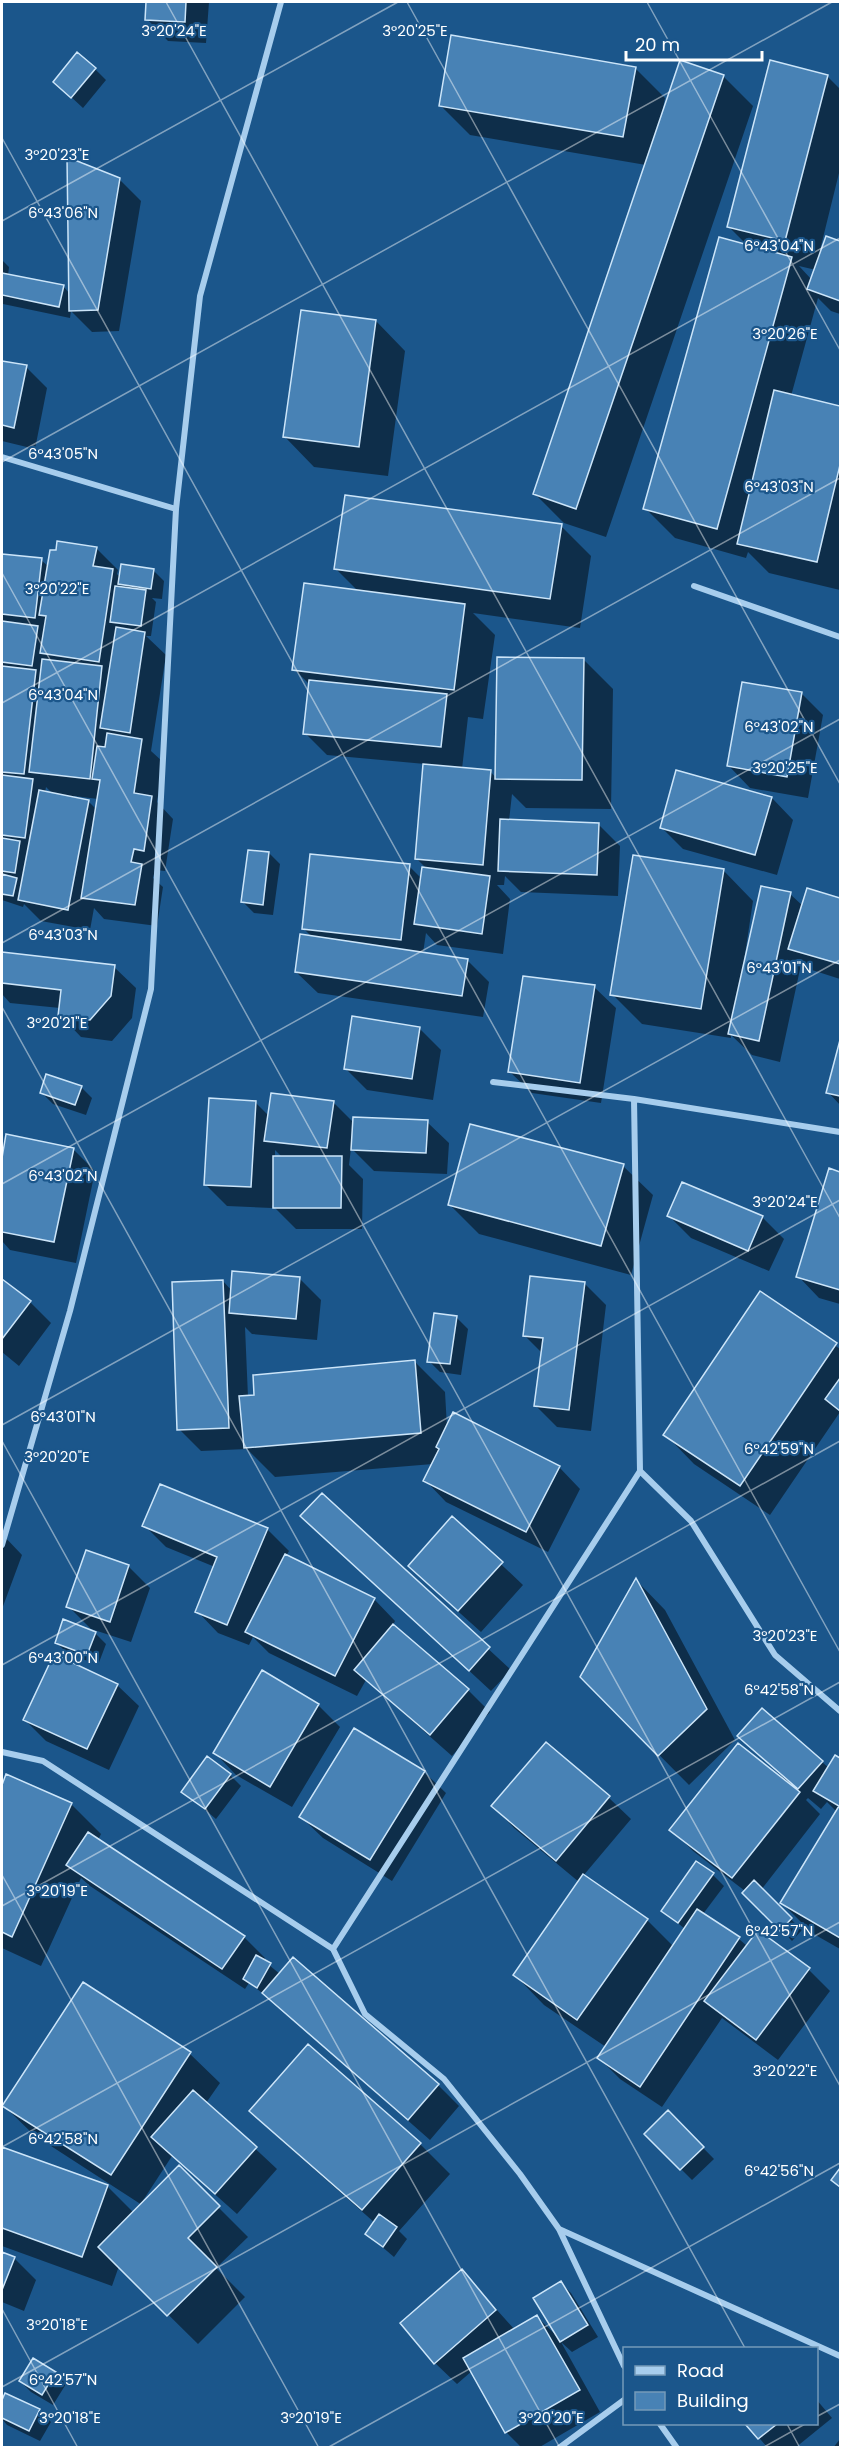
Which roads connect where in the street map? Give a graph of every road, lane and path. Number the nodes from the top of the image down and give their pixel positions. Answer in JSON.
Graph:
{"nodes":[{"id":1,"x":281,"y":2,"type":"edge"},
{"id":2,"x":2,"y":457,"type":"edge"},
{"id":3,"x":176,"y":509,"type":"junction"},
{"id":4,"x":694,"y":586,"type":"dead end"},
{"id":5,"x":840,"y":637,"type":"edge"},
{"id":6,"x":493,"y":1082,"type":"dead end"},
{"id":7,"x":634,"y":1099,"type":"junction"},
{"id":8,"x":840,"y":1132,"type":"edge"},
{"id":9,"x":640,"y":1471,"type":"junction"},
{"id":10,"x":2,"y":1545,"type":"edge"},
{"id":11,"x":840,"y":1711,"type":"edge"},
{"id":12,"x":2,"y":1752,"type":"edge"},
{"id":13,"x":333,"y":1949,"type":"junction"},
{"id":14,"x":559,"y":2229,"type":"junction"},
{"id":15,"x":840,"y":2356,"type":"edge"},
{"id":16,"x":623,"y":2364,"type":"edge"},
{"id":17,"x":623,"y":2401,"type":"edge"},
{"id":18,"x":661,"y":2425,"type":"edge"},
{"id":19,"x":559,"y":2448,"type":"edge"},
{"id":20,"x":677,"y":2448,"type":"edge"}],
"edges":[{"from":1,"to":3,"type":"street"},
{"from":2,"to":3,"type":"street"},
{"from":3,"to":10,"type":"street"},
{"from":4,"to":5,"type":"street"},
{"from":6,"to":7,"type":"street"},
{"from":7,"to":8,"type":"street"},
{"from":7,"to":9,"type":"street"},
{"from":9,"to":11,"type":"street"},
{"from":9,"to":13,"type":"street"},
{"from":12,"to":13,"type":"street"},
{"from":13,"to":14,"type":"street"},
{"from":14,"to":15,"type":"street"},
{"from":14,"to":16,"type":"street"},
{"from":17,"to":19,"type":"street"},
{"from":18,"to":20,"type":"street"}]}
